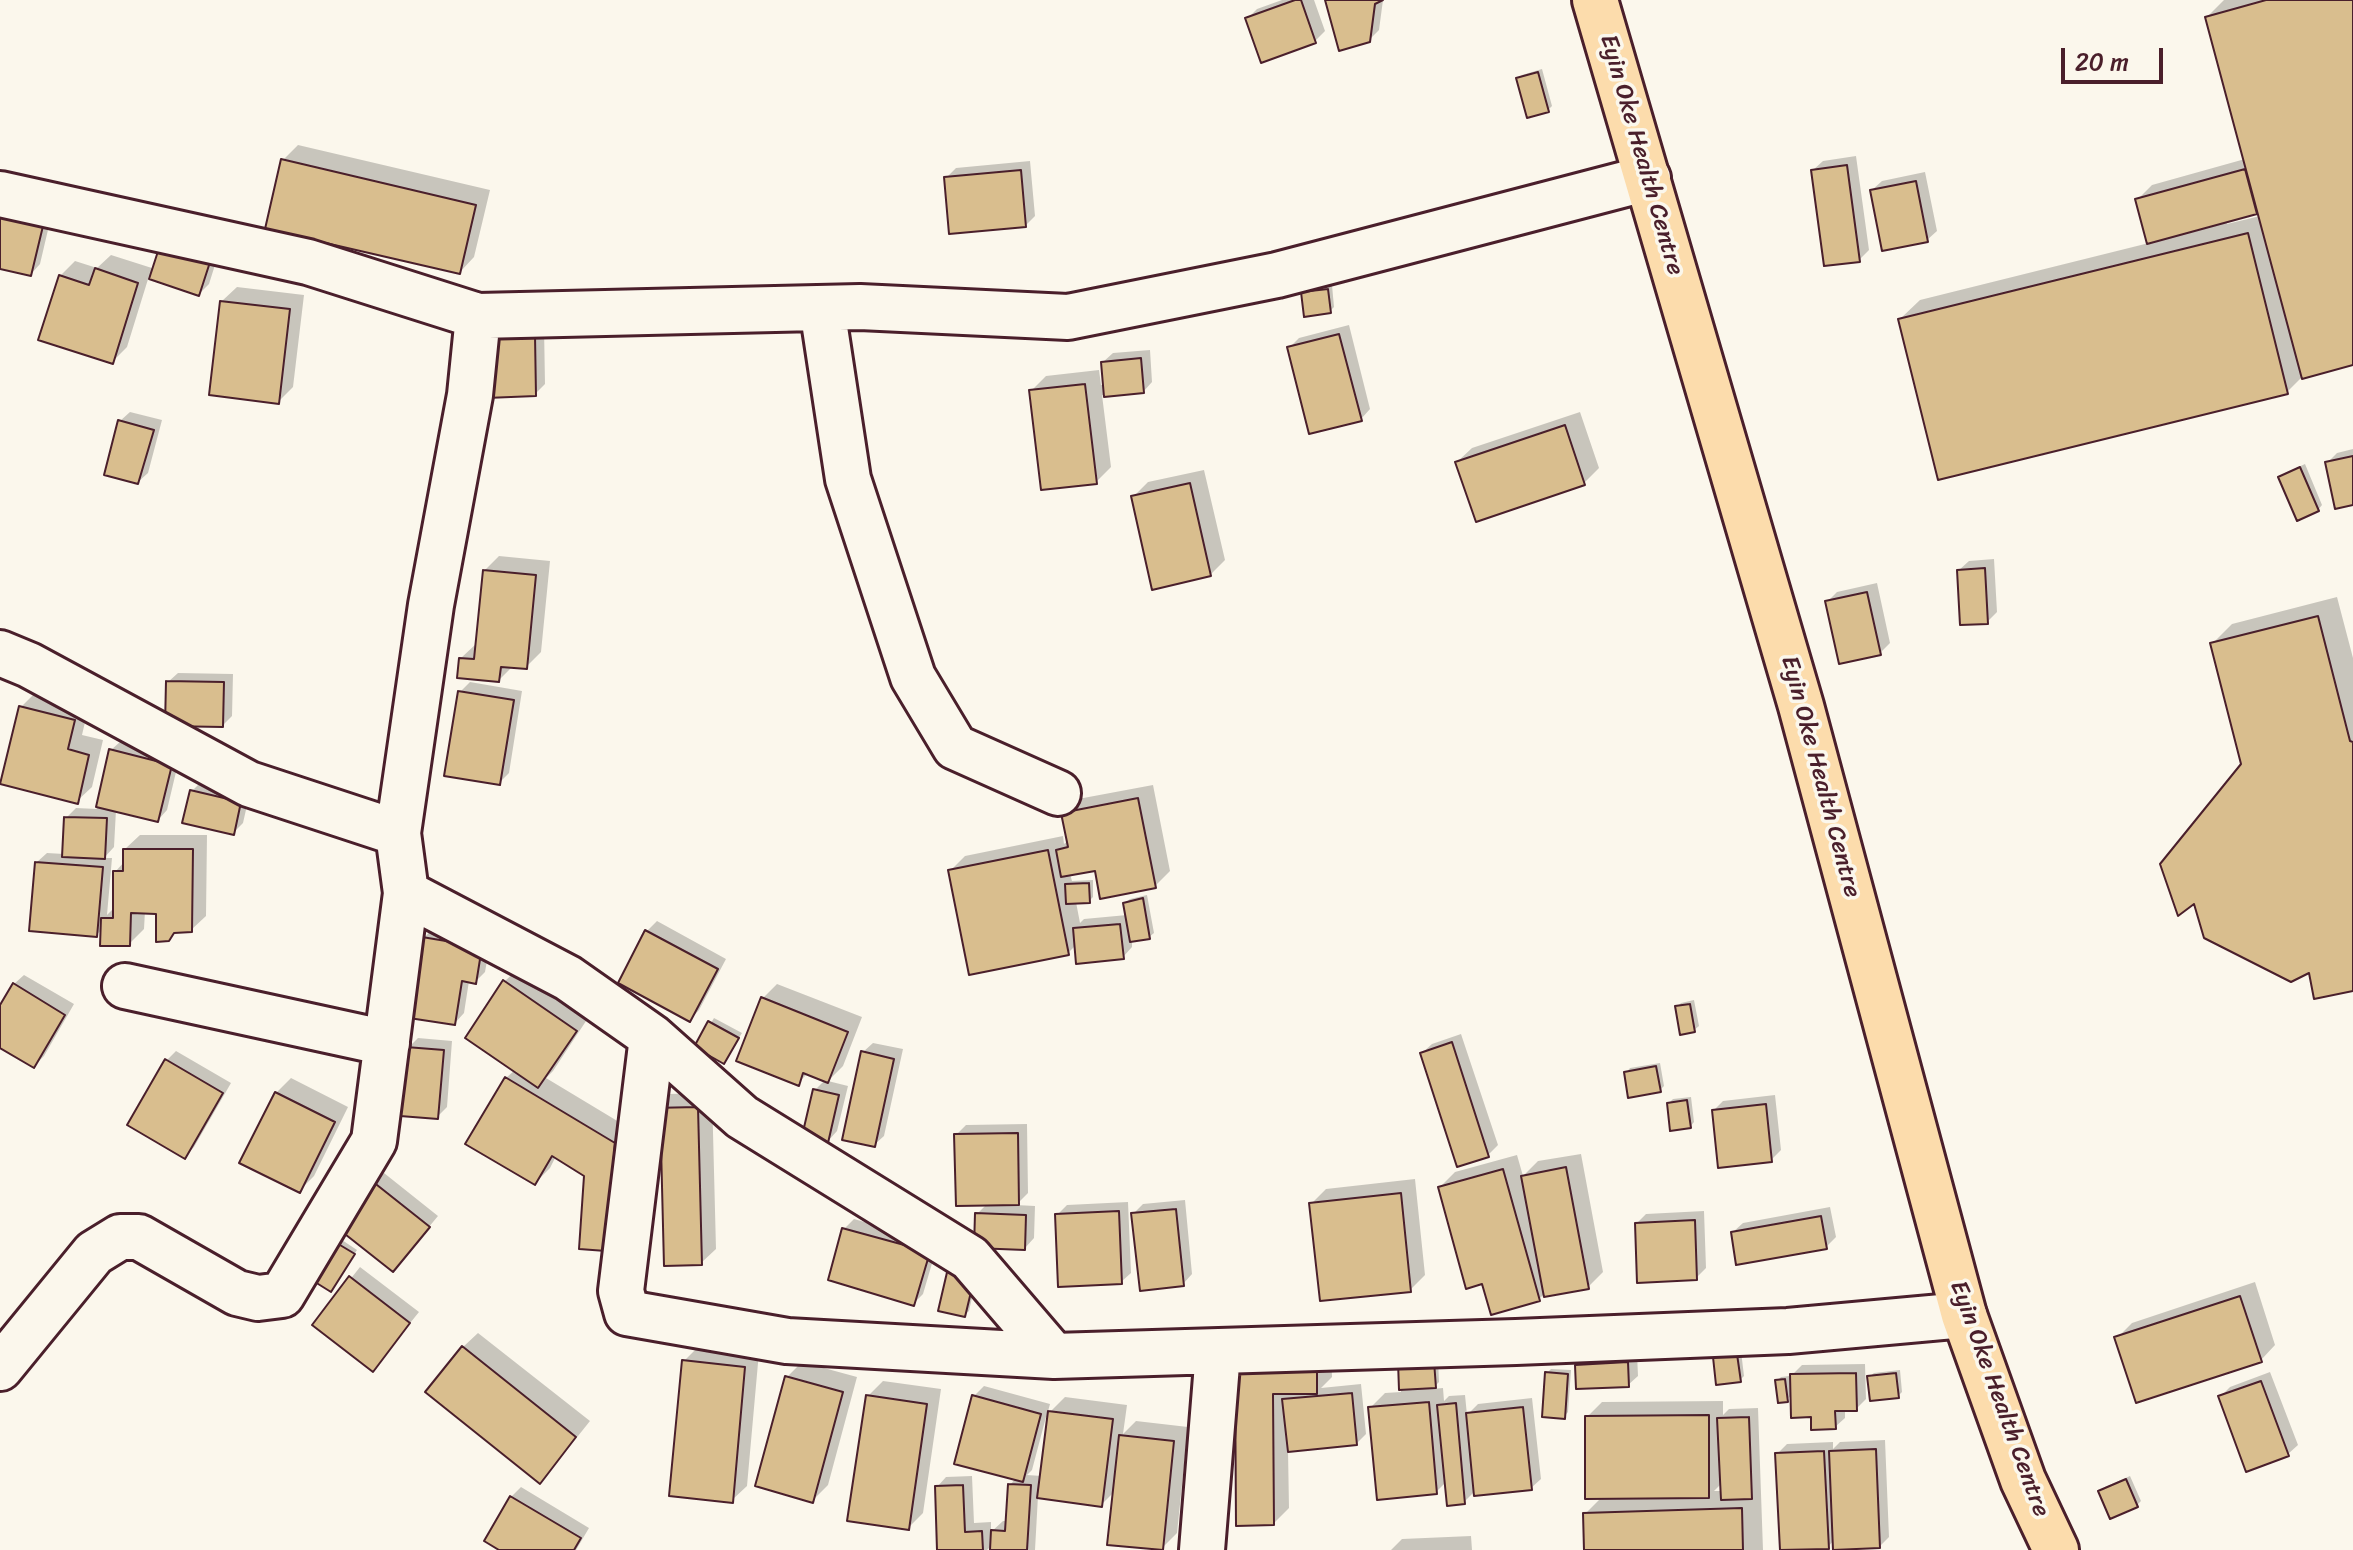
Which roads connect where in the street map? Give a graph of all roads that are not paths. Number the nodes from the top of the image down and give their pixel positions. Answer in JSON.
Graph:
{"nodes":[{"id":1,"x":1595,"y":0,"type":"edge"},
{"id":2,"x":1648,"y":178,"type":"junction"},
{"id":3,"x":0,"y":194,"type":"edge"},
{"id":4,"x":822,"y":308,"type":"junction"},
{"id":5,"x":478,"y":316,"type":"junction"},
{"id":6,"x":0,"y":653,"type":"edge"},
{"id":7,"x":1058,"y":793,"type":"dead end"},
{"id":8,"x":398,"y":833,"type":"junction"},
{"id":9,"x":406,"y":893,"type":"junction"},
{"id":10,"x":125,"y":986,"type":"dead end"},
{"id":11,"x":652,"y":1037,"type":"junction"},
{"id":12,"x":387,"y":1043,"type":"junction"},
{"id":13,"x":1964,"y":1315,"type":"junction"},
{"id":14,"x":1218,"y":1352,"type":"junction"},
{"id":15,"x":1054,"y":1356,"type":"junction"},
{"id":16,"x":0,"y":1368,"type":"edge"},
{"id":17,"x":1202,"y":1550,"type":"edge"},
{"id":18,"x":2056,"y":1550,"type":"edge"}],
"edges":[{"from":1,"to":2,"type":"main road","name":"Eyin Oke Health Centre"},
{"from":2,"to":4,"type":"street"},
{"from":2,"to":13,"type":"main road","name":"Eyin Oke Health Centre"},
{"from":3,"to":5,"type":"street"},
{"from":4,"to":5,"type":"street"},
{"from":4,"to":7,"type":"street"},
{"from":5,"to":8,"type":"street"},
{"from":6,"to":8,"type":"street"},
{"from":8,"to":9,"type":"street"},
{"from":9,"to":11,"type":"street"},
{"from":9,"to":12,"type":"street"},
{"from":10,"to":12,"type":"street"},
{"from":11,"to":15,"type":"street"},
{"from":11,"to":15,"type":"street"},
{"from":12,"to":16,"type":"street"},
{"from":13,"to":14,"type":"street"},
{"from":13,"to":18,"type":"main road","name":"Eyin Oke Health Centre"},
{"from":14,"to":15,"type":"street"},
{"from":14,"to":17,"type":"street"}]}
